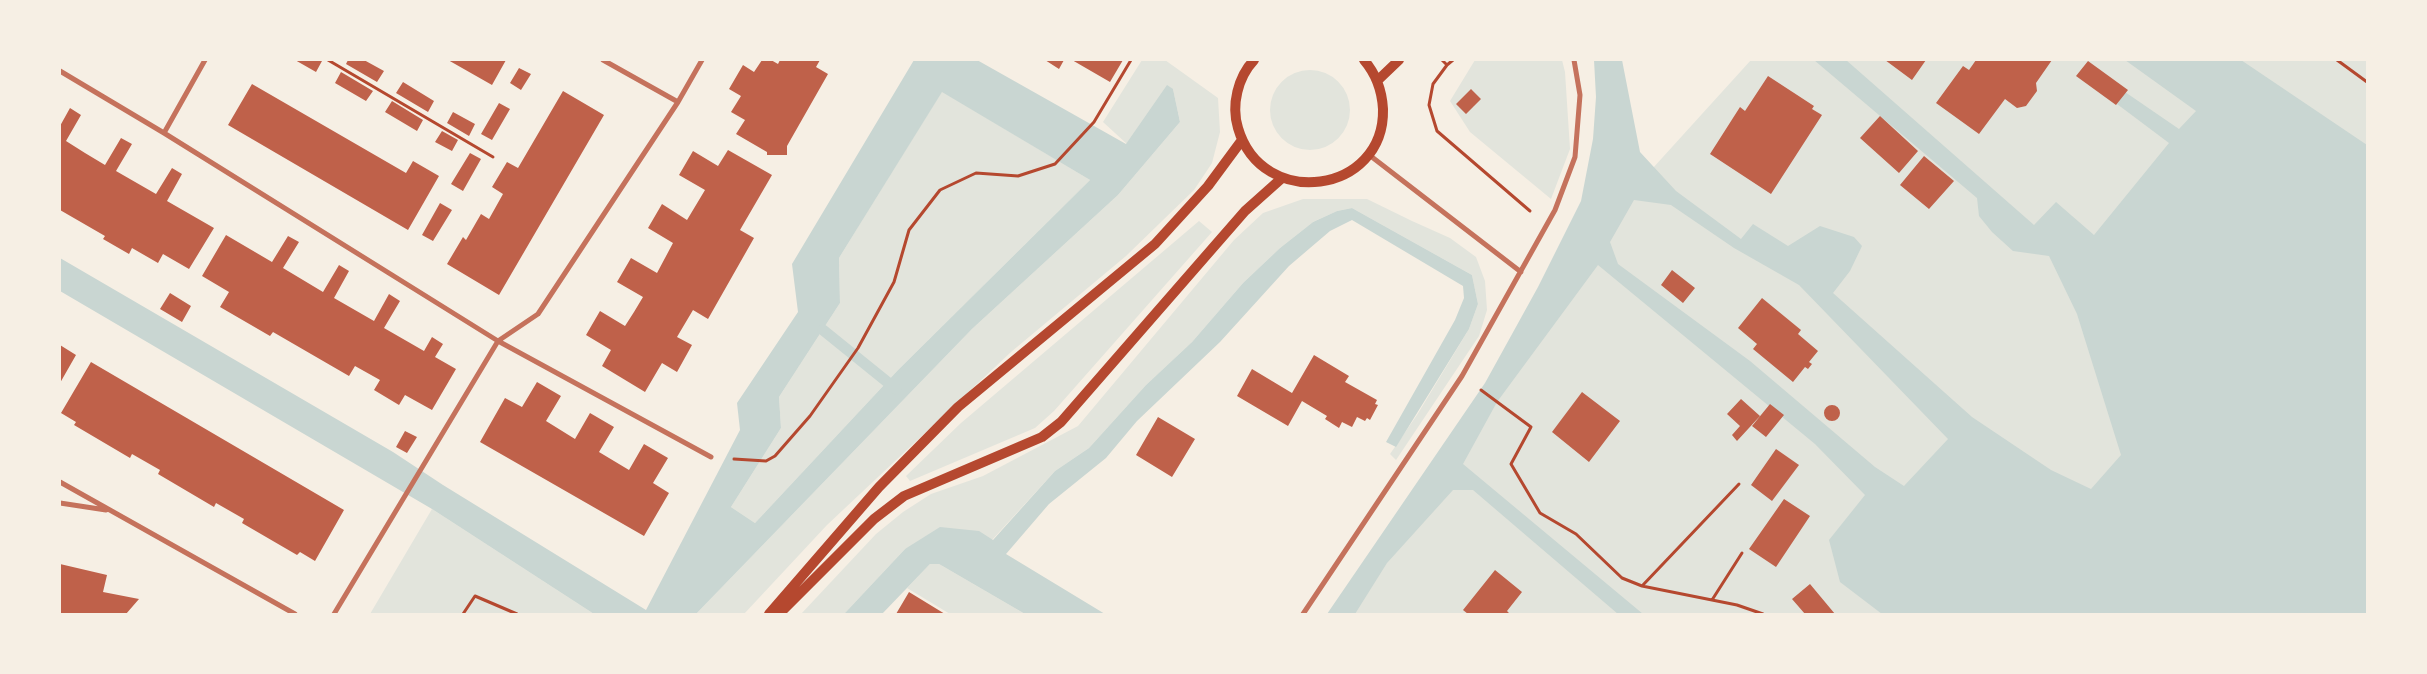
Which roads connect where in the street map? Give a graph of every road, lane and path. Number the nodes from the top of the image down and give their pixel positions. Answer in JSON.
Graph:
{"nodes":[{"id":1,"x":205,"y":60,"type":"edge"},
{"id":2,"x":328,"y":60,"type":"edge"},
{"id":3,"x":603,"y":60,"type":"edge"},
{"id":4,"x":702,"y":60,"type":"edge"},
{"id":5,"x":1132,"y":60,"type":"edge"},
{"id":6,"x":1364,"y":60,"type":"edge"},
{"id":7,"x":1398,"y":60,"type":"edge"},
{"id":8,"x":1442,"y":60,"type":"edge"},
{"id":9,"x":1453,"y":60,"type":"edge"},
{"id":10,"x":1574,"y":60,"type":"edge"},
{"id":11,"x":2337,"y":60,"type":"edge"},
{"id":12,"x":1249,"y":62,"type":"edge"},
{"id":13,"x":1447,"y":65,"type":"junction"},
{"id":14,"x":60,"y":71,"type":"edge"},
{"id":15,"x":1378,"y":81,"type":"junction"},
{"id":16,"x":2367,"y":82,"type":"edge"},
{"id":17,"x":678,"y":102,"type":"junction"},
{"id":18,"x":164,"y":133,"type":"junction"},
{"id":19,"x":1242,"y":140,"type":"junction"},
{"id":20,"x":1368,"y":154,"type":"junction"},
{"id":21,"x":493,"y":157,"type":"dead end"},
{"id":22,"x":1282,"y":178,"type":"junction"},
{"id":23,"x":1547,"y":227,"type":"junction"},
{"id":24,"x":1520,"y":272,"type":"junction"},
{"id":25,"x":498,"y":341,"type":"junction"},
{"id":26,"x":1479,"y":388,"type":"dead end"},
{"id":27,"x":711,"y":457,"type":"dead end"},
{"id":28,"x":731,"y":459,"type":"dead end"},
{"id":29,"x":60,"y":482,"type":"edge"},
{"id":30,"x":1738,"y":484,"type":"dead end"},
{"id":31,"x":60,"y":503,"type":"edge"},
{"id":32,"x":109,"y":511,"type":"junction"},
{"id":33,"x":1742,"y":553,"type":"dead end"},
{"id":34,"x":1642,"y":586,"type":"junction"},
{"id":35,"x":1712,"y":600,"type":"junction"},
{"id":36,"x":295,"y":614,"type":"edge"},
{"id":37,"x":334,"y":614,"type":"edge"},
{"id":38,"x":463,"y":614,"type":"edge"},
{"id":39,"x":517,"y":614,"type":"edge"},
{"id":40,"x":769,"y":614,"type":"edge"},
{"id":41,"x":779,"y":614,"type":"edge"},
{"id":42,"x":1303,"y":614,"type":"edge"},
{"id":43,"x":1763,"y":614,"type":"edge"}],
"edges":[{"from":1,"to":18,"type":"street"},
{"from":2,"to":21,"type":"path"},
{"from":3,"to":17,"type":"street"},
{"from":4,"to":17,"type":"street"},
{"from":5,"to":28,"type":"path"},
{"from":6,"to":15,"type":"main road"},
{"from":7,"to":15,"type":"main road"},
{"from":8,"to":13,"type":"path"},
{"from":9,"to":13,"type":"path"},
{"from":10,"to":23,"type":"street"},
{"from":11,"to":16,"type":"path"},
{"from":12,"to":19,"type":"main road"},
{"from":13,"to":23,"type":"path"},
{"from":14,"to":18,"type":"street"},
{"from":15,"to":20,"type":"main road"},
{"from":17,"to":25,"type":"street"},
{"from":18,"to":25,"type":"street"},
{"from":19,"to":22,"type":"main road"},
{"from":19,"to":40,"type":"main road"},
{"from":20,"to":22,"type":"main road"},
{"from":20,"to":24,"type":"street"},
{"from":22,"to":41,"type":"main road"},
{"from":23,"to":24,"type":"street"},
{"from":24,"to":42,"type":"street"},
{"from":25,"to":27,"type":"street"},
{"from":25,"to":37,"type":"street"},
{"from":26,"to":34,"type":"path"},
{"from":29,"to":32,"type":"street"},
{"from":30,"to":34,"type":"path"},
{"from":31,"to":32,"type":"street"},
{"from":32,"to":36,"type":"street"},
{"from":33,"to":35,"type":"path"},
{"from":34,"to":35,"type":"path"},
{"from":35,"to":43,"type":"path"},
{"from":38,"to":39,"type":"path"}]}
